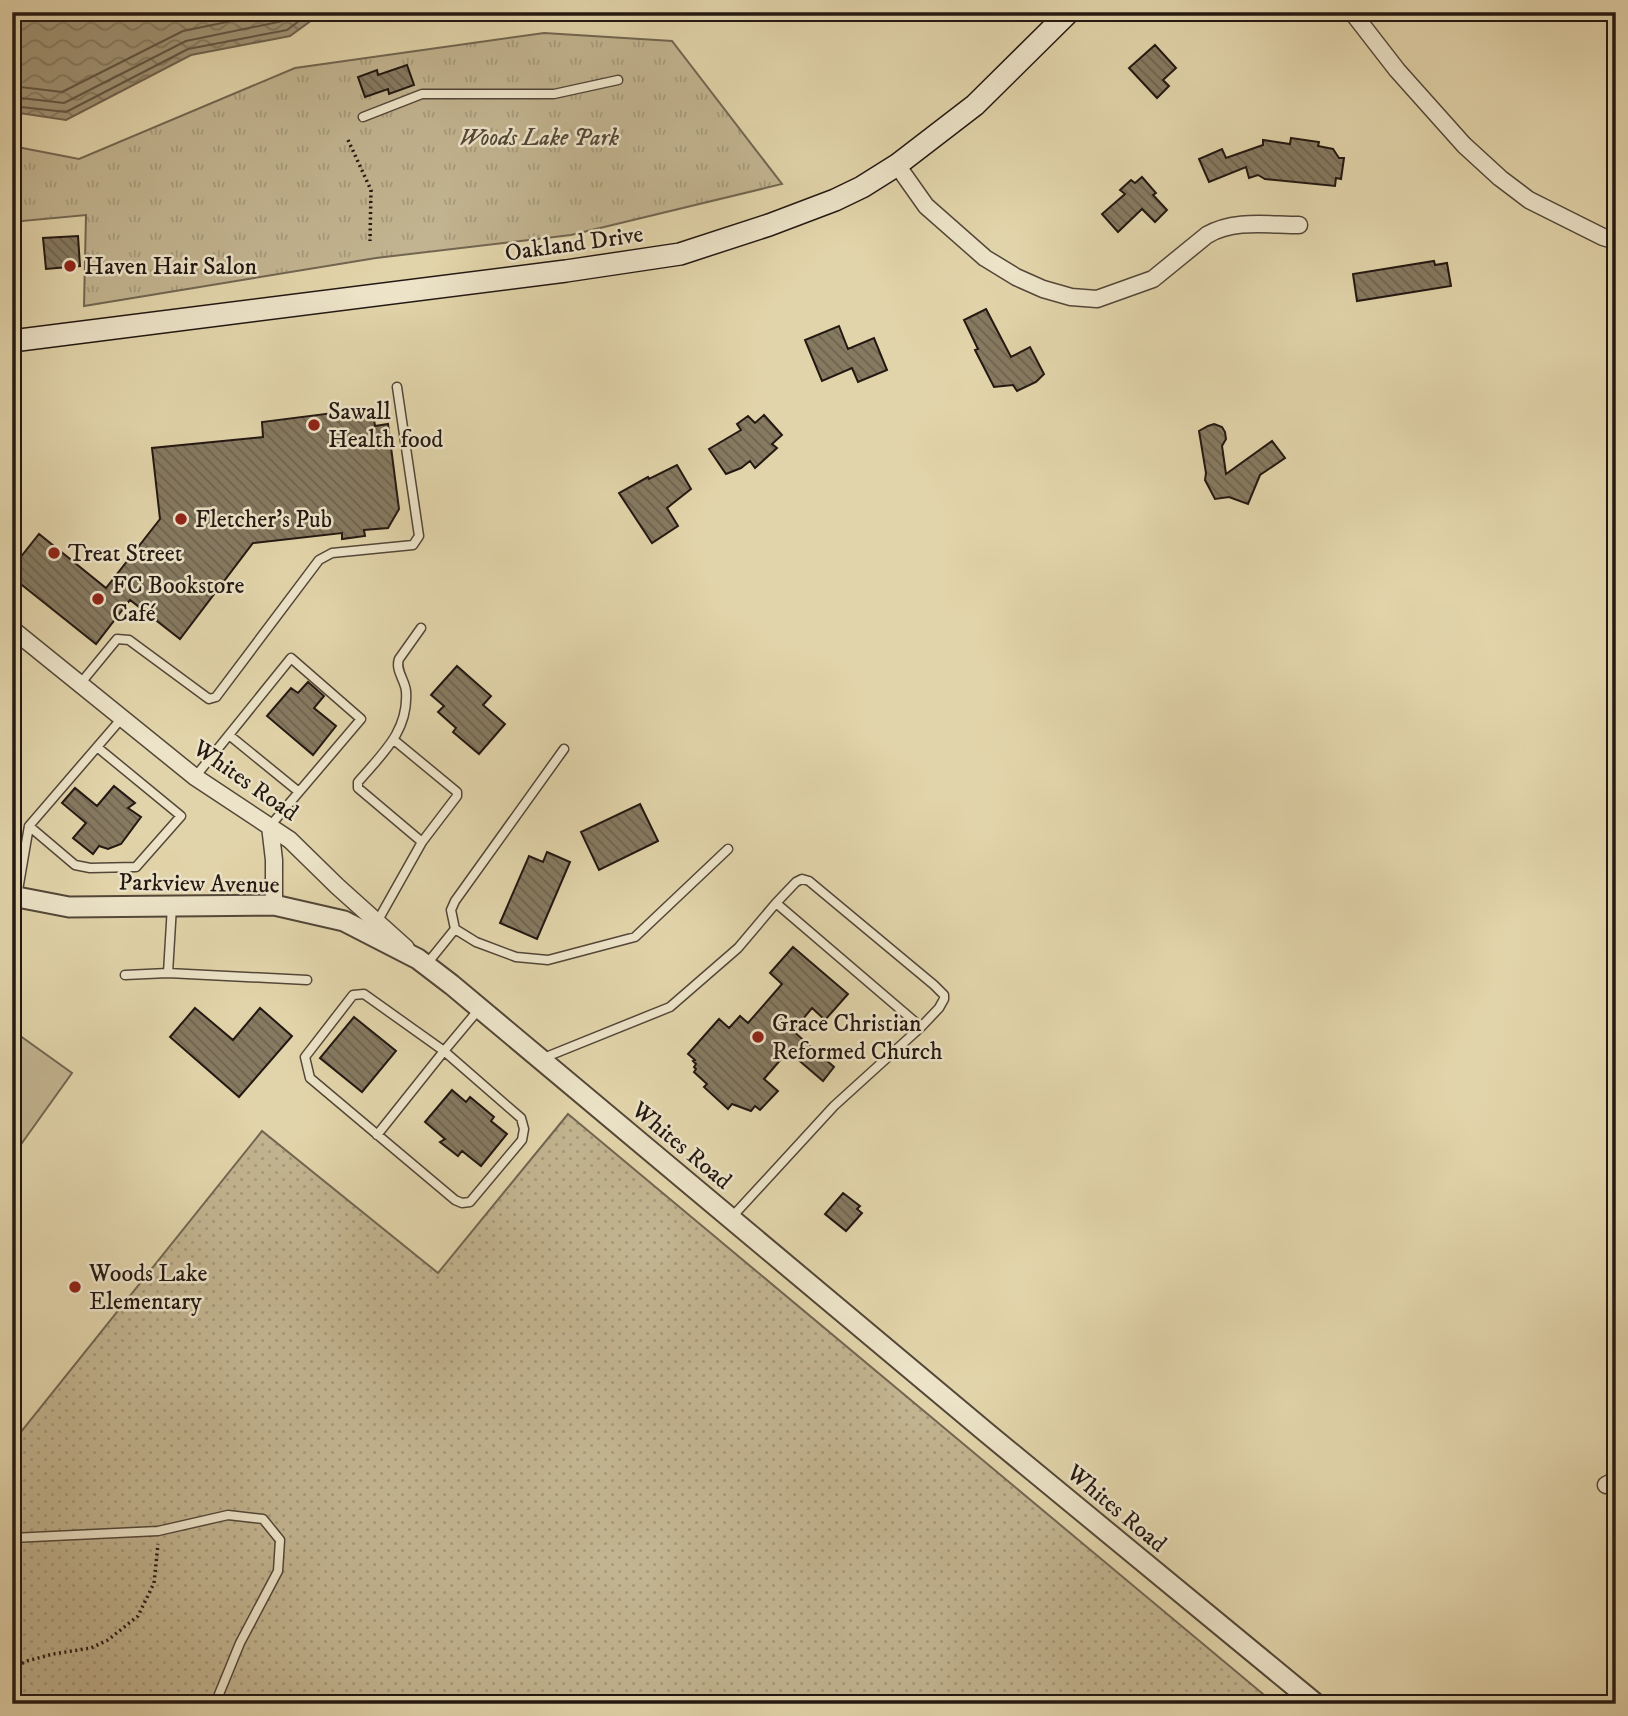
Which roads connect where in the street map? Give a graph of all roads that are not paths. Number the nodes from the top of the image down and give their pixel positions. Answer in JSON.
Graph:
{"nodes":[{"id":1,"x":1069,"y":12,"type":"edge"},
{"id":2,"x":1352,"y":12,"type":"edge"},
{"id":3,"x":618,"y":80,"type":"dead end"},
{"id":4,"x":363,"y":117,"type":"dead end"},
{"id":5,"x":897,"y":165,"type":"junction"},
{"id":6,"x":1299,"y":225,"type":"dead end"},
{"id":7,"x":1616,"y":242,"type":"edge"},
{"id":8,"x":12,"y":341,"type":"edge"},
{"id":9,"x":397,"y":387,"type":"dead end"},
{"id":10,"x":421,"y":628,"type":"dead end"},
{"id":11,"x":12,"y":629,"type":"edge"},
{"id":12,"x":80,"y":684,"type":"junction"},
{"id":13,"x":122,"y":718,"type":"junction"},
{"id":14,"x":229,"y":735,"type":"junction"},
{"id":15,"x":394,"y":740,"type":"junction"},
{"id":16,"x":97,"y":747,"type":"junction"},
{"id":17,"x":564,"y":749,"type":"dead end"},
{"id":18,"x":195,"y":777,"type":"junction"},
{"id":19,"x":299,"y":792,"type":"junction"},
{"id":20,"x":29,"y":826,"type":"junction"},
{"id":21,"x":270,"y":827,"type":"junction"},
{"id":22,"x":422,"y":842,"type":"junction"},
{"id":23,"x":728,"y":849,"type":"dead end"},
{"id":24,"x":14,"y":897,"type":"edge"},
{"id":25,"x":776,"y":903,"type":"junction"},
{"id":26,"x":275,"y":905,"type":"junction"},
{"id":27,"x":172,"y":906,"type":"junction"},
{"id":28,"x":377,"y":922,"type":"junction"},
{"id":29,"x":455,"y":929,"type":"junction"},
{"id":30,"x":422,"y":962,"type":"junction"},
{"id":31,"x":168,"y":973,"type":"junction"},
{"id":32,"x":125,"y":975,"type":"dead end"},
{"id":33,"x":307,"y":980,"type":"dead end"},
{"id":34,"x":480,"y":1008,"type":"junction"},
{"id":35,"x":921,"y":1027,"type":"junction"},
{"id":36,"x":444,"y":1051,"type":"junction"},
{"id":37,"x":541,"y":1059,"type":"junction"},
{"id":38,"x":377,"y":1135,"type":"junction"},
{"id":39,"x":731,"y":1218,"type":"junction"},
{"id":40,"x":12,"y":1538,"type":"edge"},
{"id":41,"x":215,"y":1704,"type":"edge"},
{"id":42,"x":1316,"y":1704,"type":"edge"}],
"edges":[{"from":1,"to":5,"type":"main road","name":"Oakland Drive"},
{"from":2,"to":7,"type":"street"},
{"from":3,"to":4,"type":"lane"},
{"from":5,"to":6,"type":"street"},
{"from":5,"to":8,"type":"main road","name":"Oakland Drive"},
{"from":9,"to":12,"type":"lane"},
{"from":10,"to":15,"type":"lane"},
{"from":11,"to":12,"type":"street","name":"Whites Road"},
{"from":12,"to":13,"type":"street","name":"Whites Road"},
{"from":13,"to":16,"type":"lane"},
{"from":13,"to":18,"type":"street","name":"Whites Road"},
{"from":14,"to":18,"type":"lane"},
{"from":14,"to":19,"type":"lane"},
{"from":14,"to":19,"type":"lane"},
{"from":15,"to":22,"type":"lane"},
{"from":15,"to":22,"type":"lane"},
{"from":16,"to":20,"type":"lane"},
{"from":16,"to":20,"type":"lane"},
{"from":17,"to":29,"type":"lane"},
{"from":18,"to":21,"type":"street","name":"Whites Road"},
{"from":19,"to":21,"type":"lane"},
{"from":20,"to":24,"type":"lane"},
{"from":21,"to":26,"type":"street"},
{"from":21,"to":28,"type":"street","name":"Whites Road"},
{"from":22,"to":28,"type":"lane"},
{"from":23,"to":29,"type":"lane"},
{"from":24,"to":27,"type":"street","name":"Parkview Avenue"},
{"from":25,"to":35,"type":"lane"},
{"from":25,"to":35,"type":"lane"},
{"from":25,"to":37,"type":"lane"},
{"from":26,"to":27,"type":"street","name":"Parkview Avenue"},
{"from":26,"to":30,"type":"street","name":"Parkview Avenue"},
{"from":27,"to":31,"type":"lane"},
{"from":28,"to":30,"type":"street","name":"Whites Road"},
{"from":29,"to":30,"type":"lane"},
{"from":30,"to":34,"type":"street","name":"Whites Road"},
{"from":31,"to":32,"type":"lane"},
{"from":31,"to":33,"type":"lane"},
{"from":34,"to":36,"type":"lane"},
{"from":34,"to":37,"type":"street","name":"Whites Road"},
{"from":35,"to":39,"type":"lane"},
{"from":36,"to":38,"type":"lane"},
{"from":36,"to":38,"type":"lane"},
{"from":36,"to":38,"type":"lane"},
{"from":37,"to":39,"type":"street","name":"Whites Road"},
{"from":39,"to":42,"type":"street","name":"Whites Road"},
{"from":40,"to":41,"type":"lane"}]}
